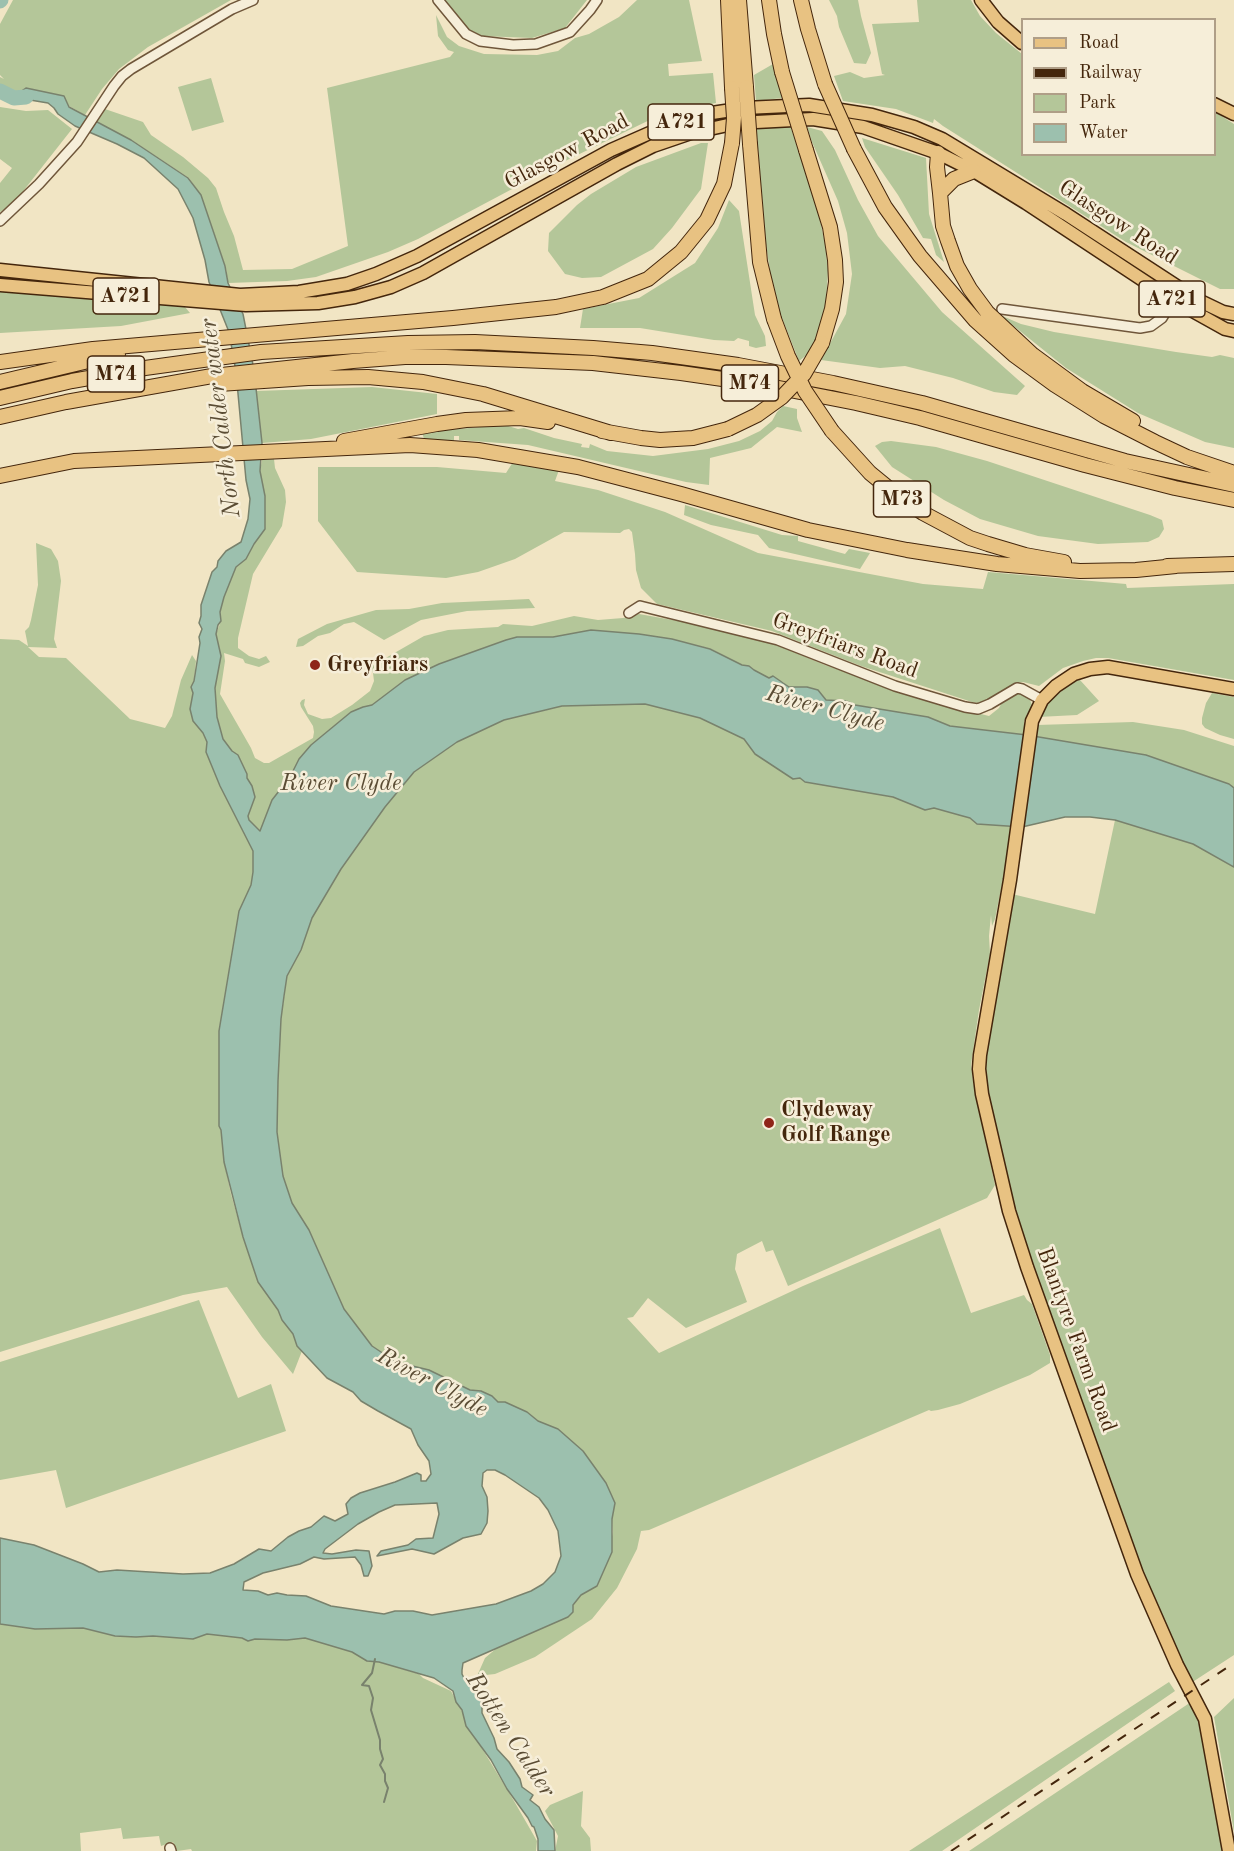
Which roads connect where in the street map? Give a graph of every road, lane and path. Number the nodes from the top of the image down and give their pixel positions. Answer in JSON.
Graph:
{"nodes":[{"id":1,"x":253,"y":0,"type":"edge"},
{"id":2,"x":438,"y":0,"type":"edge"},
{"id":3,"x":597,"y":0,"type":"edge"},
{"id":4,"x":728,"y":0,"type":"edge"},
{"id":5,"x":739,"y":0,"type":"edge"},
{"id":6,"x":769,"y":0,"type":"edge"},
{"id":7,"x":801,"y":0,"type":"edge"},
{"id":8,"x":981,"y":0,"type":"edge"},
{"id":9,"x":1021,"y":41,"type":"edge"},
{"id":10,"x":739,"y":88,"type":"junction"},
{"id":11,"x":1216,"y":105,"type":"edge"},
{"id":12,"x":1234,"y":114,"type":"edge"},
{"id":13,"x":872,"y":115,"type":"junction"},
{"id":14,"x":938,"y":153,"type":"junction"},
{"id":15,"x":974,"y":171,"type":"junction"},
{"id":16,"x":940,"y":193,"type":"junction"},
{"id":17,"x":0,"y":221,"type":"edge"},
{"id":18,"x":0,"y":272,"type":"edge"},
{"id":19,"x":942,"y":283,"type":"junction"},
{"id":20,"x":0,"y":285,"type":"edge"},
{"id":21,"x":1180,"y":288,"type":"junction"},
{"id":22,"x":44,"y":289,"type":"junction"},
{"id":23,"x":208,"y":297,"type":"junction"},
{"id":24,"x":243,"y":300,"type":"junction"},
{"id":25,"x":1173,"y":300,"type":"junction"},
{"id":26,"x":1002,"y":309,"type":"dead end"},
{"id":27,"x":1234,"y":314,"type":"edge"},
{"id":28,"x":1234,"y":331,"type":"edge"},
{"id":29,"x":171,"y":342,"type":"junction"},
{"id":30,"x":0,"y":362,"type":"edge"},
{"id":31,"x":255,"y":375,"type":"junction"},
{"id":32,"x":0,"y":382,"type":"edge"},
{"id":33,"x":0,"y":398,"type":"edge"},
{"id":34,"x":0,"y":417,"type":"edge"},
{"id":35,"x":1149,"y":431,"type":"junction"},
{"id":36,"x":611,"y":433,"type":"junction"},
{"id":37,"x":292,"y":450,"type":"junction"},
{"id":38,"x":1234,"y":465,"type":"edge"},
{"id":39,"x":1234,"y":473,"type":"edge"},
{"id":40,"x":0,"y":476,"type":"edge"},
{"id":41,"x":1234,"y":485,"type":"edge"},
{"id":42,"x":1234,"y":500,"type":"edge"},
{"id":43,"x":1234,"y":564,"type":"edge"},
{"id":44,"x":1176,"y":566,"type":"junction"},
{"id":45,"x":628,"y":613,"type":"dead end"},
{"id":46,"x":1234,"y":689,"type":"edge"},
{"id":47,"x":1042,"y":700,"type":"junction"},
{"id":48,"x":1229,"y":1851,"type":"edge"}],
"edges":[{"from":1,"to":17,"type":"street"},
{"from":2,"to":3,"type":"street"},
{"from":4,"to":10,"type":"highway","number":"M73"},
{"from":5,"to":10,"type":"highway","number":"M73"},
{"from":6,"to":36,"type":"highway","number":"M74","bridge":true},
{"from":7,"to":19,"type":"highway","bridge":true},
{"from":8,"to":9,"type":"main road"},
{"from":10,"to":29,"type":"highway","number":"M73","bridge":true},
{"from":10,"to":44,"type":"highway","number":"M73","bridge":true},
{"from":11,"to":12,"type":"main road"},
{"from":13,"to":14,"type":"main road"},
{"from":13,"to":21,"type":"main road","name":"Glasgow Road","number":"A721"},
{"from":13,"to":24,"type":"main road","name":"Glasgow Road","number":"A721"},
{"from":14,"to":15,"type":"main road","name":"Glasgow Road","number":"A721"},
{"from":14,"to":16,"type":"highway"},
{"from":14,"to":24,"type":"main road","name":"Glasgow Road","number":"A721"},
{"from":15,"to":16,"type":"highway"},
{"from":15,"to":25,"type":"main road","name":"Glasgow Road","number":"A721"},
{"from":16,"to":35,"type":"highway"},
{"from":18,"to":22,"type":"main road"},
{"from":18,"to":23,"type":"main road","number":"A721"},
{"from":19,"to":35,"type":"highway"},
{"from":19,"to":39,"type":"highway"},
{"from":20,"to":22,"type":"main road","number":"A721"},
{"from":21,"to":25,"type":"street"},
{"from":21,"to":27,"type":"main road","name":"Glasgow Road","number":"A721"},
{"from":22,"to":23,"type":"main road","number":"A721"},
{"from":23,"to":24,"type":"main road","number":"A721"},
{"from":25,"to":26,"type":"street"},
{"from":25,"to":28,"type":"main road","name":"Glasgow Road","number":"A721"},
{"from":29,"to":30,"type":"highway"},
{"from":29,"to":32,"type":"highway"},
{"from":31,"to":34,"type":"highway","number":"M74"},
{"from":31,"to":36,"type":"highway","number":"M74"},
{"from":31,"to":42,"type":"highway","number":"M74"},
{"from":33,"to":41,"type":"highway","number":"M74"},
{"from":35,"to":38,"type":"highway"},
{"from":36,"to":37,"type":"highway","number":"M74"},
{"from":37,"to":40,"type":"highway","number":"M74"},
{"from":37,"to":44,"type":"highway","number":"M74"},
{"from":43,"to":44,"type":"highway"},
{"from":45,"to":47,"type":"street","name":"Greyfriars Road"},
{"from":46,"to":47,"type":"main road"},
{"from":47,"to":48,"type":"main road","name":"Blantyre Farm Road"}]}
